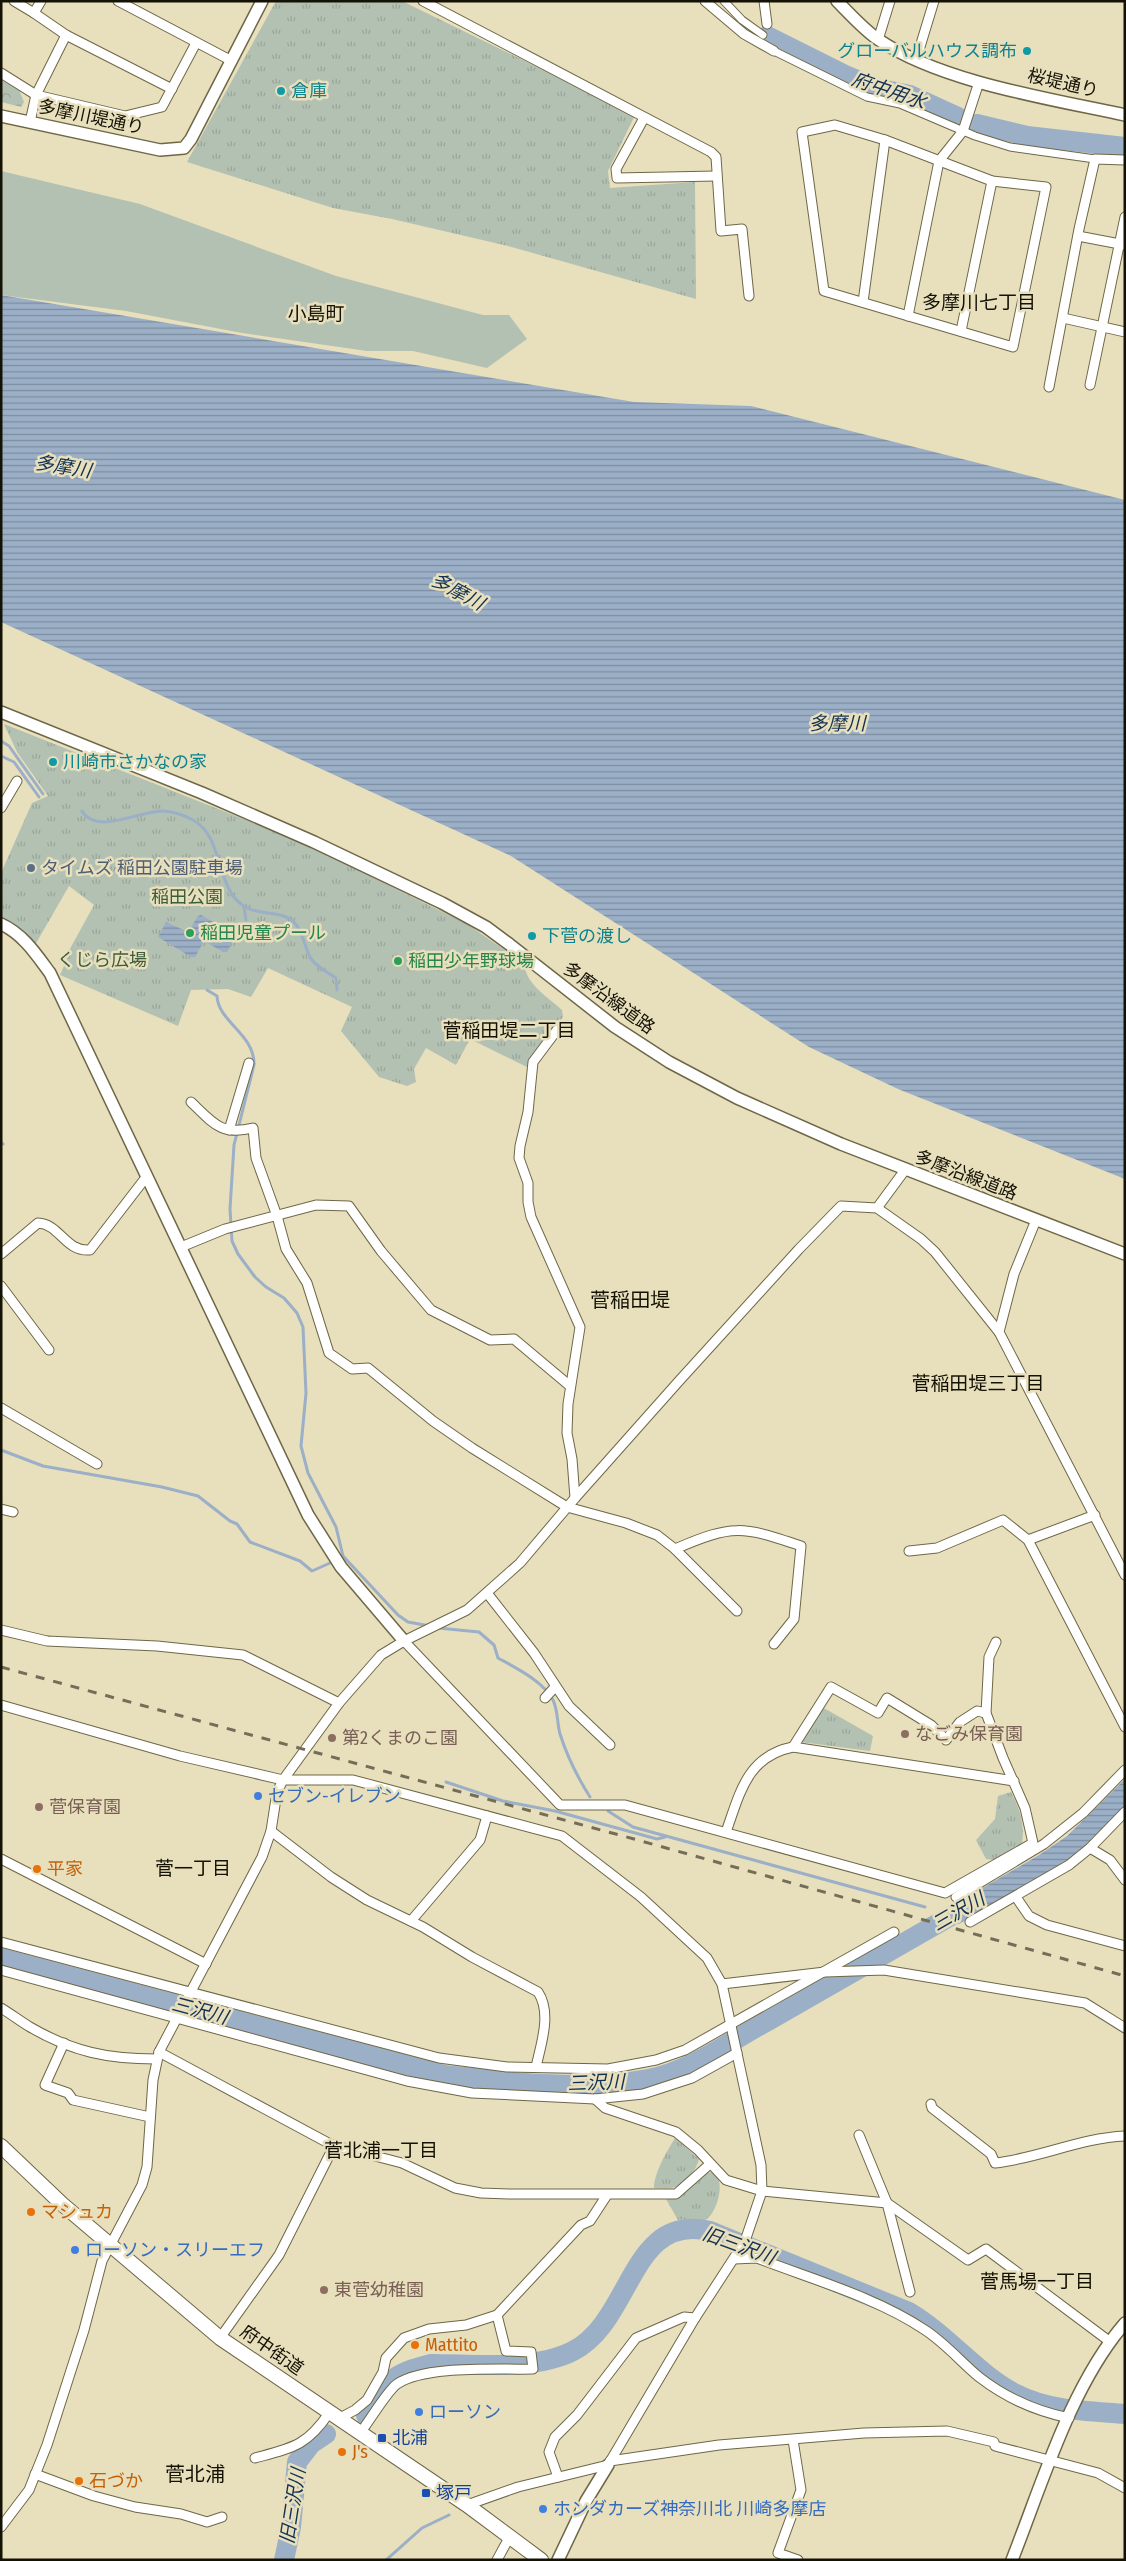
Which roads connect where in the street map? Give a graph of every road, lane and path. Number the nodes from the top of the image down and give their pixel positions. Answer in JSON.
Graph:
{"nodes":[{"id":1,"x":14,"y":1,"type":"edge"},
{"id":2,"x":41,"y":1,"type":"edge"},
{"id":3,"x":118,"y":1,"type":"edge"},
{"id":4,"x":262,"y":1,"type":"edge"},
{"id":5,"x":423,"y":1,"type":"edge"},
{"id":6,"x":705,"y":1,"type":"edge"},
{"id":7,"x":724,"y":1,"type":"edge"},
{"id":8,"x":764,"y":1,"type":"edge"},
{"id":9,"x":837,"y":1,"type":"edge"},
{"id":10,"x":890,"y":1,"type":"edge"},
{"id":11,"x":934,"y":1,"type":"edge"},
{"id":12,"x":34,"y":13,"type":"junction"},
{"id":13,"x":767,"y":24,"type":"dead end"},
{"id":14,"x":762,"y":34,"type":"dead end"},
{"id":15,"x":66,"y":35,"type":"junction"},
{"id":16,"x":878,"y":40,"type":"junction"},
{"id":17,"x":196,"y":43,"type":"junction"},
{"id":18,"x":774,"y":51,"type":"joint"},
{"id":19,"x":916,"y":60,"type":"junction"},
{"id":20,"x":232,"y":61,"type":"junction"},
{"id":21,"x":1,"y":73,"type":"edge"},
{"id":22,"x":979,"y":82,"type":"junction"},
{"id":23,"x":172,"y":89,"type":"junction"},
{"id":24,"x":36,"y":95,"type":"junction"},
{"id":25,"x":1125,"y":115,"type":"edge"},
{"id":26,"x":1,"y":116,"type":"edge"},
{"id":27,"x":644,"y":118,"type":"junction"},
{"id":28,"x":30,"y":122,"type":"junction"},
{"id":29,"x":963,"y":131,"type":"junction"},
{"id":30,"x":885,"y":140,"type":"junction"},
{"id":31,"x":1095,"y":159,"type":"junction"},
{"id":32,"x":1125,"y":160,"type":"edge"},
{"id":33,"x":939,"y":161,"type":"junction"},
{"id":34,"x":716,"y":176,"type":"junction"},
{"id":35,"x":992,"y":181,"type":"junction"},
{"id":36,"x":1125,"y":218,"type":"edge"},
{"id":37,"x":1078,"y":236,"type":"junction"},
{"id":38,"x":1122,"y":245,"type":"edge"},
{"id":39,"x":749,"y":296,"type":"dead end"},
{"id":40,"x":863,"y":302,"type":"junction"},
{"id":41,"x":908,"y":316,"type":"junction"},
{"id":42,"x":1063,"y":318,"type":"junction"},
{"id":43,"x":1102,"y":327,"type":"junction"},
{"id":44,"x":961,"y":331,"type":"junction"},
{"id":45,"x":1125,"y":332,"type":"edge"},
{"id":46,"x":1090,"y":385,"type":"dead end"},
{"id":47,"x":1050,"y":387,"type":"dead end"},
{"id":48,"x":1,"y":712,"type":"edge"},
{"id":49,"x":17,"y":781,"type":"dead end"},
{"id":50,"x":1,"y":808,"type":"edge"},
{"id":51,"x":1,"y":924,"type":"edge"},
{"id":52,"x":557,"y":1030,"type":"dead end"},
{"id":53,"x":249,"y":1063,"type":"dead end"},
{"id":54,"x":191,"y":1102,"type":"dead end"},
{"id":55,"x":234,"y":1130,"type":"junction"},
{"id":56,"x":905,"y":1170,"type":"junction"},
{"id":57,"x":147,"y":1176,"type":"junction"},
{"id":58,"x":878,"y":1208,"type":"junction"},
{"id":59,"x":277,"y":1216,"type":"junction"},
{"id":60,"x":1036,"y":1220,"type":"junction"},
{"id":61,"x":181,"y":1247,"type":"junction"},
{"id":62,"x":1,"y":1254,"type":"edge"},
{"id":63,"x":1125,"y":1254,"type":"edge"},
{"id":64,"x":1,"y":1286,"type":"edge"},
{"id":65,"x":999,"y":1332,"type":"junction"},
{"id":66,"x":49,"y":1350,"type":"dead end"},
{"id":67,"x":570,"y":1386,"type":"junction"},
{"id":68,"x":1,"y":1408,"type":"edge"},
{"id":69,"x":97,"y":1464,"type":"dead end"},
{"id":70,"x":575,"y":1498,"type":"junction"},
{"id":71,"x":567,"y":1507,"type":"junction"},
{"id":72,"x":1,"y":1509,"type":"edge"},
{"id":73,"x":13,"y":1512,"type":"dead end"},
{"id":74,"x":1095,"y":1515,"type":"junction"},
{"id":75,"x":1028,"y":1540,"type":"junction"},
{"id":76,"x":675,"y":1549,"type":"junction"},
{"id":77,"x":909,"y":1551,"type":"dead end"},
{"id":78,"x":1125,"y":1575,"type":"edge"},
{"id":79,"x":487,"y":1594,"type":"junction"},
{"id":80,"x":737,"y":1611,"type":"dead end"},
{"id":81,"x":1,"y":1630,"type":"edge"},
{"id":82,"x":404,"y":1641,"type":"junction"},
{"id":83,"x":996,"y":1642,"type":"dead end"},
{"id":84,"x":774,"y":1644,"type":"dead end"},
{"id":85,"x":339,"y":1703,"type":"junction"},
{"id":86,"x":1,"y":1705,"type":"edge"},
{"id":87,"x":986,"y":1713,"type":"junction"},
{"id":88,"x":1125,"y":1728,"type":"edge"},
{"id":89,"x":610,"y":1745,"type":"dead end"},
{"id":90,"x":793,"y":1747,"type":"junction"},
{"id":91,"x":1125,"y":1770,"type":"edge"},
{"id":92,"x":283,"y":1780,"type":"junction"},
{"id":93,"x":1014,"y":1781,"type":"junction"},
{"id":94,"x":1125,"y":1812,"type":"edge"},
{"id":95,"x":487,"y":1816,"type":"junction"},
{"id":96,"x":271,"y":1831,"type":"junction"},
{"id":97,"x":726,"y":1832,"type":"junction"},
{"id":98,"x":1090,"y":1848,"type":"junction"},
{"id":99,"x":1,"y":1859,"type":"edge"},
{"id":100,"x":1125,"y":1880,"type":"edge"},
{"id":101,"x":956,"y":1897,"type":"dead end"},
{"id":102,"x":1016,"y":1897,"type":"junction"},
{"id":103,"x":411,"y":1920,"type":"junction"},
{"id":104,"x":970,"y":1922,"type":"dead end"},
{"id":105,"x":894,"y":1932,"type":"dead end"},
{"id":106,"x":1,"y":1942,"type":"edge"},
{"id":107,"x":1125,"y":1946,"type":"edge"},
{"id":108,"x":206,"y":1964,"type":"junction"},
{"id":109,"x":1,"y":1970,"type":"edge"},
{"id":110,"x":825,"y":1972,"type":"junction"},
{"id":111,"x":722,"y":1984,"type":"junction"},
{"id":112,"x":190,"y":1992,"type":"junction"},
{"id":113,"x":1,"y":2008,"type":"edge"},
{"id":114,"x":177,"y":2018,"type":"junction"},
{"id":115,"x":731,"y":2026,"type":"junction"},
{"id":116,"x":1125,"y":2028,"type":"edge"},
{"id":117,"x":64,"y":2043,"type":"junction"},
{"id":118,"x":737,"y":2053,"type":"junction"},
{"id":119,"x":158,"y":2056,"type":"junction"},
{"id":120,"x":536,"y":2067,"type":"junction"},
{"id":121,"x":596,"y":2099,"type":"junction"},
{"id":122,"x":930,"y":2104,"type":"dead end"},
{"id":123,"x":150,"y":2117,"type":"junction"},
{"id":124,"x":859,"y":2135,"type":"dead end"},
{"id":125,"x":1125,"y":2136,"type":"edge"},
{"id":126,"x":1,"y":2146,"type":"edge"},
{"id":127,"x":334,"y":2146,"type":"junction"},
{"id":128,"x":710,"y":2164,"type":"junction"},
{"id":129,"x":762,"y":2190,"type":"junction"},
{"id":130,"x":607,"y":2195,"type":"junction"},
{"id":131,"x":887,"y":2202,"type":"junction"},
{"id":132,"x":111,"y":2246,"type":"junction"},
{"id":133,"x":736,"y":2256,"type":"junction"},
{"id":134,"x":910,"y":2292,"type":"dead end"},
{"id":135,"x":497,"y":2315,"type":"junction"},
{"id":136,"x":695,"y":2318,"type":"junction"},
{"id":137,"x":1125,"y":2323,"type":"edge"},
{"id":138,"x":220,"y":2338,"type":"junction"},
{"id":139,"x":1109,"y":2342,"type":"junction"},
{"id":140,"x":333,"y":2416,"type":"junction"},
{"id":141,"x":1068,"y":2418,"type":"junction"},
{"id":142,"x":360,"y":2433,"type":"junction"},
{"id":143,"x":793,"y":2440,"type":"junction"},
{"id":144,"x":255,"y":2458,"type":"dead end"},
{"id":145,"x":1051,"y":2459,"type":"junction"},
{"id":146,"x":608,"y":2463,"type":"junction"},
{"id":147,"x":35,"y":2474,"type":"junction"},
{"id":148,"x":558,"y":2477,"type":"junction"},
{"id":149,"x":1125,"y":2488,"type":"edge"},
{"id":150,"x":467,"y":2505,"type":"junction"},
{"id":151,"x":222,"y":2517,"type":"dead end"},
{"id":152,"x":1,"y":2528,"type":"edge"},
{"id":153,"x":510,"y":2536,"type":"junction"},
{"id":154,"x":498,"y":2560,"type":"edge"},
{"id":155,"x":541,"y":2560,"type":"edge"},
{"id":156,"x":558,"y":2560,"type":"edge"},
{"id":157,"x":798,"y":2560,"type":"edge"},
{"id":158,"x":1012,"y":2560,"type":"edge"}],
"edges":[{"from":1,"to":12,"type":"street"},
{"from":2,"to":12,"type":"street"},
{"from":3,"to":17,"type":"street"},
{"from":4,"to":20,"type":"street"},
{"from":5,"to":27,"type":"street"},
{"from":6,"to":18,"type":"street"},
{"from":7,"to":14,"type":"street"},
{"from":8,"to":13,"type":"street"},
{"from":9,"to":16,"type":"street","name":"桜堤通り"},
{"from":10,"to":16,"type":"street"},
{"from":11,"to":19,"type":"street"},
{"from":12,"to":15,"type":"street"},
{"from":15,"to":23,"type":"street"},
{"from":15,"to":24,"type":"street"},
{"from":16,"to":19,"type":"street","name":"桜堤通り"},
{"from":17,"to":20,"type":"street"},
{"from":17,"to":23,"type":"street"},
{"from":18,"to":29,"type":"street"},
{"from":19,"to":22,"type":"street","name":"桜堤通り"},
{"from":20,"to":28,"type":"street","name":"多摩川堤通り"},
{"from":21,"to":24,"type":"street"},
{"from":22,"to":25,"type":"street","name":"桜堤通り"},
{"from":22,"to":29,"type":"street"},
{"from":23,"to":24,"type":"street"},
{"from":24,"to":28,"type":"street"},
{"from":26,"to":28,"type":"street","name":"多摩川堤通り"},
{"from":27,"to":34,"type":"street"},
{"from":27,"to":34,"type":"street"},
{"from":29,"to":31,"type":"street"},
{"from":29,"to":33,"type":"street"},
{"from":30,"to":33,"type":"street"},
{"from":30,"to":40,"type":"street"},
{"from":30,"to":40,"type":"street"},
{"from":31,"to":32,"type":"street"},
{"from":31,"to":37,"type":"street"},
{"from":33,"to":35,"type":"street"},
{"from":33,"to":41,"type":"street"},
{"from":34,"to":39,"type":"street"},
{"from":35,"to":44,"type":"street"},
{"from":35,"to":44,"type":"street"},
{"from":36,"to":38,"type":"street"},
{"from":37,"to":38,"type":"street"},
{"from":37,"to":42,"type":"street"},
{"from":38,"to":43,"type":"street"},
{"from":40,"to":41,"type":"street"},
{"from":41,"to":44,"type":"street"},
{"from":42,"to":43,"type":"street"},
{"from":42,"to":47,"type":"street"},
{"from":43,"to":45,"type":"street"},
{"from":43,"to":46,"type":"street"},
{"from":48,"to":56,"type":"street","name":"多摩沿線道路"},
{"from":49,"to":50,"type":"street"},
{"from":51,"to":57,"type":"street"},
{"from":52,"to":67,"type":"street"},
{"from":53,"to":55,"type":"street"},
{"from":54,"to":55,"type":"street"},
{"from":55,"to":59,"type":"street"},
{"from":56,"to":58,"type":"street"},
{"from":56,"to":60,"type":"street","name":"多摩沿線道路"},
{"from":57,"to":61,"type":"street"},
{"from":57,"to":62,"type":"street"},
{"from":58,"to":65,"type":"street"},
{"from":58,"to":70,"type":"street"},
{"from":59,"to":61,"type":"street"},
{"from":59,"to":67,"type":"street"},
{"from":59,"to":71,"type":"street"},
{"from":60,"to":63,"type":"street","name":"多摩沿線道路"},
{"from":60,"to":65,"type":"street"},
{"from":61,"to":82,"type":"street"},
{"from":64,"to":66,"type":"street"},
{"from":65,"to":74,"type":"street"},
{"from":67,"to":70,"type":"street"},
{"from":68,"to":69,"type":"street"},
{"from":70,"to":71,"type":"street"},
{"from":71,"to":76,"type":"street"},
{"from":71,"to":79,"type":"street"},
{"from":72,"to":73,"type":"street"},
{"from":74,"to":75,"type":"street"},
{"from":74,"to":78,"type":"street"},
{"from":75,"to":77,"type":"street"},
{"from":75,"to":88,"type":"street"},
{"from":76,"to":80,"type":"street"},
{"from":76,"to":84,"type":"street"},
{"from":79,"to":82,"type":"street"},
{"from":79,"to":89,"type":"street"},
{"from":81,"to":85,"type":"street"},
{"from":82,"to":85,"type":"street"},
{"from":82,"to":97,"type":"street"},
{"from":83,"to":87,"type":"street"},
{"from":85,"to":92,"type":"street"},
{"from":86,"to":92,"type":"street"},
{"from":87,"to":90,"type":"street"},
{"from":87,"to":93,"type":"street"},
{"from":90,"to":93,"type":"street"},
{"from":90,"to":97,"type":"street"},
{"from":91,"to":101,"type":"street"},
{"from":92,"to":95,"type":"street"},
{"from":92,"to":96,"type":"street"},
{"from":93,"to":97,"type":"street"},
{"from":94,"to":98,"type":"street"},
{"from":95,"to":103,"type":"street"},
{"from":95,"to":111,"type":"street"},
{"from":96,"to":103,"type":"street"},
{"from":96,"to":108,"type":"street"},
{"from":98,"to":100,"type":"street"},
{"from":98,"to":102,"type":"street"},
{"from":99,"to":108,"type":"street"},
{"from":102,"to":104,"type":"street"},
{"from":102,"to":107,"type":"street"},
{"from":103,"to":120,"type":"street"},
{"from":105,"to":110,"type":"street"},
{"from":106,"to":112,"type":"street"},
{"from":108,"to":112,"type":"street"},
{"from":109,"to":114,"type":"street"},
{"from":110,"to":111,"type":"street"},
{"from":110,"to":115,"type":"street"},
{"from":110,"to":116,"type":"street"},
{"from":111,"to":115,"type":"street"},
{"from":112,"to":114,"type":"street"},
{"from":112,"to":120,"type":"street"},
{"from":113,"to":117,"type":"street"},
{"from":114,"to":119,"type":"street"},
{"from":114,"to":121,"type":"street"},
{"from":115,"to":118,"type":"street"},
{"from":115,"to":120,"type":"street"},
{"from":117,"to":119,"type":"street"},
{"from":117,"to":123,"type":"street"},
{"from":118,"to":121,"type":"street"},
{"from":118,"to":129,"type":"street"},
{"from":119,"to":123,"type":"street"},
{"from":119,"to":127,"type":"street"},
{"from":121,"to":128,"type":"street"},
{"from":122,"to":125,"type":"street"},
{"from":123,"to":132,"type":"street"},
{"from":124,"to":131,"type":"street"},
{"from":126,"to":132,"type":"main road","name":"府中街道"},
{"from":127,"to":130,"type":"street"},
{"from":127,"to":138,"type":"street"},
{"from":128,"to":129,"type":"street"},
{"from":128,"to":130,"type":"street"},
{"from":129,"to":131,"type":"street"},
{"from":129,"to":133,"type":"street"},
{"from":130,"to":135,"type":"street"},
{"from":131,"to":134,"type":"street"},
{"from":131,"to":139,"type":"street"},
{"from":132,"to":138,"type":"main road","name":"府中街道"},
{"from":132,"to":147,"type":"street"},
{"from":133,"to":136,"type":"street"},
{"from":133,"to":141,"type":"street"},
{"from":135,"to":140,"type":"street"},
{"from":135,"to":142,"type":"street"},
{"from":136,"to":146,"type":"street"},
{"from":136,"to":148,"type":"street"},
{"from":137,"to":139,"type":"street"},
{"from":138,"to":140,"type":"main road","name":"府中街道"},
{"from":139,"to":141,"type":"street"},
{"from":140,"to":142,"type":"main road","name":"府中街道"},
{"from":140,"to":144,"type":"street"},
{"from":141,"to":145,"type":"street"},
{"from":142,"to":150,"type":"main road","name":"府中街道"},
{"from":143,"to":145,"type":"street"},
{"from":143,"to":146,"type":"street"},
{"from":143,"to":157,"type":"street"},
{"from":145,"to":149,"type":"street"},
{"from":145,"to":158,"type":"street"},
{"from":146,"to":148,"type":"street"},
{"from":146,"to":156,"type":"street"},
{"from":147,"to":151,"type":"street"},
{"from":147,"to":152,"type":"street"},
{"from":148,"to":150,"type":"street"},
{"from":150,"to":153,"type":"main road","name":"府中街道"},
{"from":153,"to":154,"type":"street"},
{"from":153,"to":155,"type":"main road","name":"府中街道"}]}
